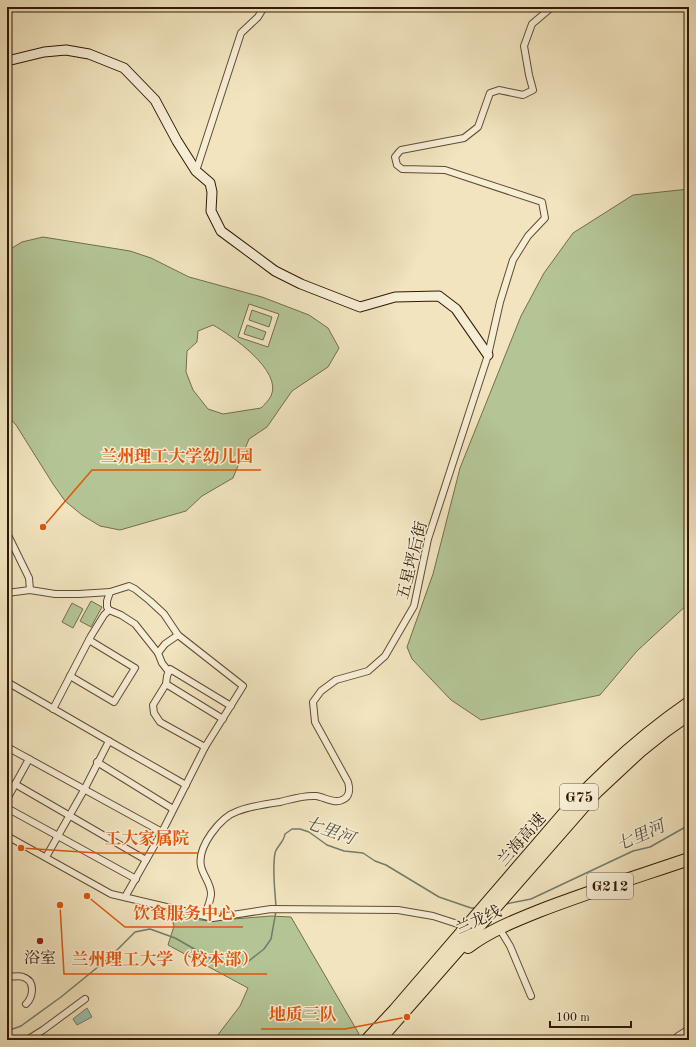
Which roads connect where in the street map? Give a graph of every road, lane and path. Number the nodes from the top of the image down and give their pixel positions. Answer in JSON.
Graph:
{"nodes":[{"id":1,"x":264,"y":7,"type":"edge"},
{"id":2,"x":552,"y":7,"type":"edge"},
{"id":3,"x":7,"y":61,"type":"edge"},
{"id":4,"x":196,"y":171,"type":"junction"},
{"id":5,"x":488,"y":355,"type":"junction"},
{"id":6,"x":7,"y":533,"type":"edge"},
{"id":7,"x":30,"y":590,"type":"junction"},
{"id":8,"x":110,"y":592,"type":"junction"},
{"id":9,"x":7,"y":593,"type":"edge"},
{"id":10,"x":109,"y":610,"type":"junction"},
{"id":11,"x":178,"y":635,"type":"junction"},
{"id":12,"x":89,"y":640,"type":"junction"},
{"id":13,"x":158,"y":653,"type":"junction"},
{"id":14,"x":169,"y":672,"type":"junction"},
{"id":15,"x":70,"y":676,"type":"junction"},
{"id":16,"x":7,"y":682,"type":"edge"},
{"id":17,"x":166,"y":684,"type":"junction"},
{"id":18,"x":689,"y":703,"type":"edge"},
{"id":19,"x":231,"y":706,"type":"junction"},
{"id":20,"x":53,"y":709,"type":"junction"},
{"id":21,"x":689,"y":714,"type":"edge"},
{"id":22,"x":223,"y":719,"type":"junction"},
{"id":23,"x":108,"y":741,"type":"junction"},
{"id":24,"x":7,"y":747,"type":"edge"},
{"id":25,"x":205,"y":747,"type":"junction"},
{"id":26,"x":29,"y":759,"type":"junction"},
{"id":27,"x":97,"y":762,"type":"junction"},
{"id":28,"x":15,"y":784,"type":"junction"},
{"id":29,"x":186,"y":785,"type":"junction"},
{"id":30,"x":84,"y":790,"type":"junction"},
{"id":31,"x":7,"y":799,"type":"edge"},
{"id":32,"x":7,"y":808,"type":"edge"},
{"id":33,"x":173,"y":809,"type":"junction"},
{"id":34,"x":69,"y":815,"type":"junction"},
{"id":35,"x":162,"y":832,"type":"junction"},
{"id":36,"x":7,"y":836,"type":"edge"},
{"id":37,"x":58,"y":836,"type":"junction"},
{"id":38,"x":46,"y":857,"type":"junction"},
{"id":39,"x":689,"y":859,"type":"edge"},
{"id":40,"x":146,"y":860,"type":"junction"},
{"id":41,"x":136,"y":879,"type":"junction"},
{"id":42,"x":125,"y":897,"type":"junction"},
{"id":43,"x":481,"y":914,"type":"junction"},
{"id":44,"x":532,"y":914,"type":"junction"},
{"id":45,"x":204,"y":915,"type":"junction"},
{"id":46,"x":480,"y":931,"type":"junction"},
{"id":47,"x":443,"y":961,"type":"junction"},
{"id":48,"x":7,"y":977,"type":"edge"},
{"id":49,"x":531,"y":996,"type":"dead end"},
{"id":50,"x":85,"y":999,"type":"dead end"},
{"id":51,"x":26,"y":1004,"type":"dead end"},
{"id":52,"x":689,"y":1029,"type":"edge"},
{"id":53,"x":27,"y":1040,"type":"edge"},
{"id":54,"x":367,"y":1040,"type":"edge"},
{"id":55,"x":379,"y":1040,"type":"edge"},
{"id":56,"x":675,"y":1040,"type":"edge"}],
"edges":[{"from":1,"to":4,"type":"street"},
{"from":2,"to":5,"type":"street"},
{"from":3,"to":4,"type":"street"},
{"from":4,"to":5,"type":"street"},
{"from":5,"to":45,"type":"street","name":"五星坪后街"},
{"from":6,"to":7,"type":"street"},
{"from":7,"to":8,"type":"street"},
{"from":7,"to":9,"type":"street"},
{"from":8,"to":10,"type":"street"},
{"from":8,"to":11,"type":"street"},
{"from":10,"to":12,"type":"street"},
{"from":10,"to":13,"type":"street"},
{"from":11,"to":13,"type":"street"},
{"from":11,"to":19,"type":"street"},
{"from":12,"to":15,"type":"street"},
{"from":12,"to":15,"type":"street"},
{"from":13,"to":14,"type":"street"},
{"from":14,"to":17,"type":"street"},
{"from":14,"to":19,"type":"street"},
{"from":15,"to":20,"type":"street"},
{"from":16,"to":20,"type":"street"},
{"from":17,"to":22,"type":"street"},
{"from":17,"to":25,"type":"street"},
{"from":18,"to":43,"type":"highway","name":"兰海高速","number":"G75"},
{"from":19,"to":22,"type":"street"},
{"from":20,"to":23,"type":"street"},
{"from":21,"to":43,"type":"highway","name":"兰海高速","number":"G75"},
{"from":22,"to":25,"type":"street"},
{"from":23,"to":27,"type":"street"},
{"from":23,"to":29,"type":"street"},
{"from":24,"to":26,"type":"street"},
{"from":25,"to":29,"type":"street"},
{"from":26,"to":28,"type":"street"},
{"from":26,"to":30,"type":"street"},
{"from":27,"to":30,"type":"street"},
{"from":27,"to":33,"type":"street"},
{"from":28,"to":31,"type":"street"},
{"from":28,"to":34,"type":"street"},
{"from":29,"to":33,"type":"street"},
{"from":30,"to":34,"type":"street"},
{"from":30,"to":35,"type":"street"},
{"from":32,"to":37,"type":"street"},
{"from":33,"to":35,"type":"street"},
{"from":34,"to":37,"type":"street"},
{"from":34,"to":40,"type":"street"},
{"from":35,"to":40,"type":"street"},
{"from":36,"to":38,"type":"street"},
{"from":37,"to":38,"type":"street"},
{"from":37,"to":41,"type":"street"},
{"from":38,"to":42,"type":"street"},
{"from":39,"to":44,"type":"highway","name":"兰龙线","number":"G212"},
{"from":40,"to":41,"type":"street"},
{"from":41,"to":42,"type":"street"},
{"from":42,"to":45,"type":"street"},
{"from":43,"to":46,"type":"highway","name":"兰海高速","number":"G75"},
{"from":44,"to":46,"type":"highway","name":"兰龙线","number":"G212"},
{"from":44,"to":46,"type":"highway","name":"兰龙线","number":"G212"},
{"from":45,"to":46,"type":"street"},
{"from":46,"to":47,"type":"highway","name":"兰海高速","number":"G75"},
{"from":46,"to":47,"type":"highway","name":"兰龙线","number":"G212"},
{"from":46,"to":49,"type":"street"},
{"from":47,"to":54,"type":"highway","number":"G212"},
{"from":47,"to":55,"type":"highway","number":"G212"},
{"from":48,"to":51,"type":"street"},
{"from":50,"to":53,"type":"street"},
{"from":52,"to":56,"type":"street"}]}
